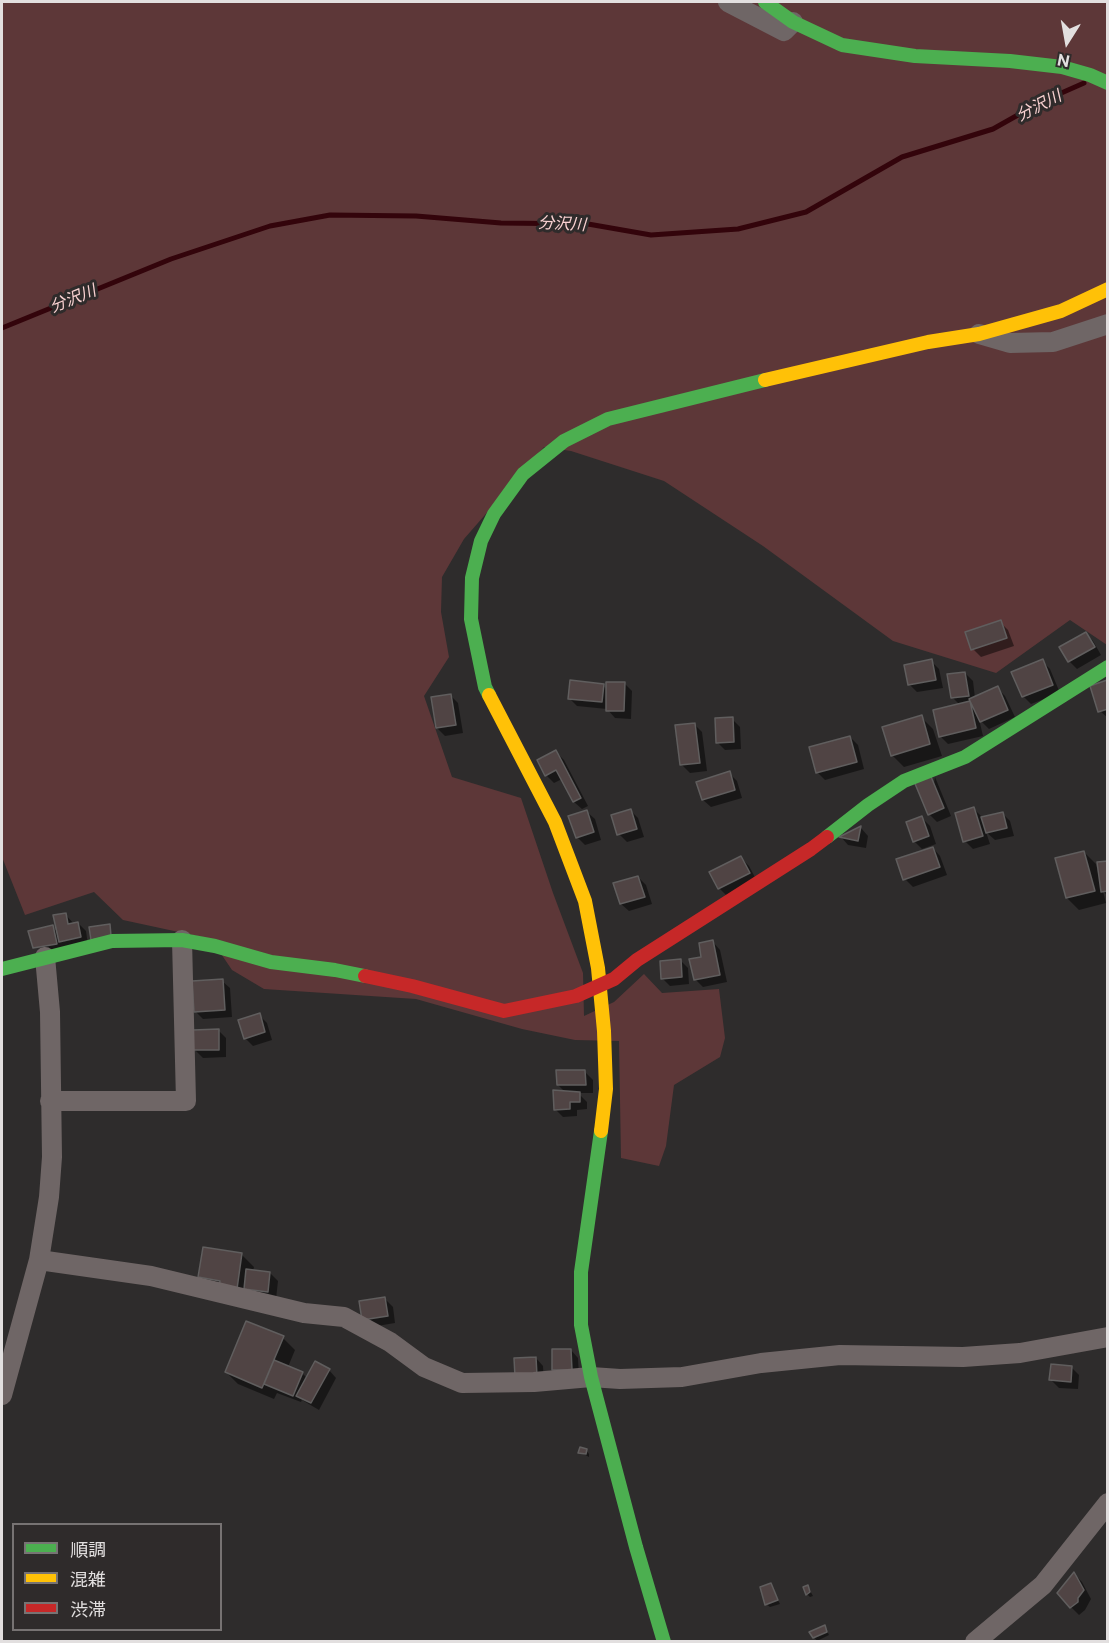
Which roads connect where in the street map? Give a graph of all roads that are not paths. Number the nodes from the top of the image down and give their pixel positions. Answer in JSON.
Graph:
{"nodes":[{"id":1,"x":728,"y":2,"type":"edge"},
{"id":2,"x":765,"y":2,"type":"edge"},
{"id":3,"x":793,"y":22,"type":"junction"},
{"id":4,"x":1107,"y":83,"type":"edge"},
{"id":5,"x":1107,"y":289,"type":"edge"},
{"id":6,"x":1107,"y":324,"type":"edge"},
{"id":7,"x":979,"y":334,"type":"junction"},
{"id":8,"x":1107,"y":667,"type":"edge"},
{"id":9,"x":182,"y":940,"type":"junction"},
{"id":10,"x":45,"y":957,"type":"junction"},
{"id":11,"x":2,"y":969,"type":"edge"},
{"id":12,"x":601,"y":985,"type":"junction"},
{"id":13,"x":50,"y":1101,"type":"junction"},
{"id":14,"x":39,"y":1260,"type":"junction"},
{"id":15,"x":1107,"y":1337,"type":"edge"},
{"id":16,"x":591,"y":1377,"type":"junction"},
{"id":17,"x":2,"y":1395,"type":"edge"},
{"id":18,"x":1107,"y":1503,"type":"edge"},
{"id":19,"x":664,"y":1641,"type":"edge"},
{"id":20,"x":975,"y":1641,"type":"edge"}],
"edges":[{"from":1,"to":3,"type":"street"},
{"from":2,"to":3,"type":"street"},
{"from":3,"to":4,"type":"street"},
{"from":5,"to":7,"type":"street"},
{"from":6,"to":7,"type":"street"},
{"from":7,"to":12,"type":"street"},
{"from":8,"to":12,"type":"street"},
{"from":9,"to":10,"type":"street"},
{"from":9,"to":12,"type":"street"},
{"from":9,"to":13,"type":"street"},
{"from":10,"to":11,"type":"street"},
{"from":10,"to":13,"type":"street"},
{"from":12,"to":16,"type":"street"},
{"from":13,"to":14,"type":"street"},
{"from":14,"to":16,"type":"street"},
{"from":14,"to":17,"type":"street"},
{"from":15,"to":16,"type":"street"},
{"from":16,"to":19,"type":"street"},
{"from":18,"to":20,"type":"street"}]}
